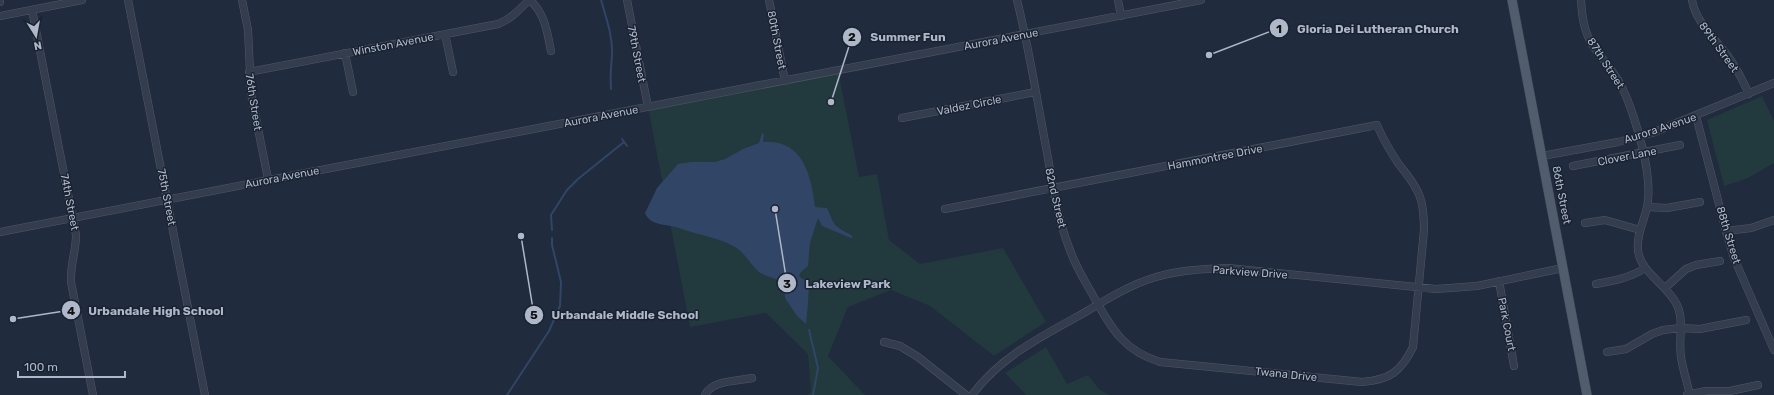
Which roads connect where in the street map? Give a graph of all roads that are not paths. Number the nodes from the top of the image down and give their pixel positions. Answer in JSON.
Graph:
{"nodes":[{"id":1,"x":82,"y":0,"type":"edge"},
{"id":2,"x":128,"y":0,"type":"edge"},
{"id":3,"x":242,"y":0,"type":"edge"},
{"id":4,"x":529,"y":0,"type":"edge"},
{"id":5,"x":627,"y":0,"type":"edge"},
{"id":6,"x":769,"y":0,"type":"edge"},
{"id":7,"x":1017,"y":0,"type":"edge"},
{"id":8,"x":1118,"y":0,"type":"edge"},
{"id":9,"x":1201,"y":0,"type":"edge"},
{"id":10,"x":1512,"y":0,"type":"edge"},
{"id":11,"x":1581,"y":0,"type":"edge"},
{"id":12,"x":1692,"y":0,"type":"edge"},
{"id":13,"x":32,"y":10,"type":"junction"},
{"id":14,"x":0,"y":16,"type":"edge"},
{"id":15,"x":1121,"y":16,"type":"junction"},
{"id":16,"x":445,"y":34,"type":"junction"},
{"id":17,"x":1025,"y":34,"type":"junction"},
{"id":18,"x":551,"y":51,"type":"dead end"},
{"id":19,"x":345,"y":53,"type":"junction"},
{"id":20,"x":249,"y":72,"type":"junction"},
{"id":21,"x":453,"y":72,"type":"dead end"},
{"id":22,"x":784,"y":81,"type":"junction"},
{"id":23,"x":1774,"y":84,"type":"edge"},
{"id":24,"x":353,"y":92,"type":"dead end"},
{"id":25,"x":1035,"y":92,"type":"junction"},
{"id":26,"x":1749,"y":94,"type":"junction"},
{"id":27,"x":648,"y":107,"type":"junction"},
{"id":28,"x":1696,"y":116,"type":"junction"},
{"id":29,"x":902,"y":118,"type":"dead end"},
{"id":30,"x":1639,"y":136,"type":"junction"},
{"id":31,"x":1680,"y":145,"type":"dead end"},
{"id":32,"x":1642,"y":152,"type":"junction"},
{"id":33,"x":1542,"y":156,"type":"junction"},
{"id":34,"x":1573,"y":166,"type":"dead end"},
{"id":35,"x":268,"y":179,"type":"junction"},
{"id":36,"x":1053,"y":188,"type":"junction"},
{"id":37,"x":167,"y":199,"type":"junction"},
{"id":38,"x":1700,"y":202,"type":"dead end"},
{"id":39,"x":1647,"y":207,"type":"junction"},
{"id":40,"x":944,"y":209,"type":"dead end"},
{"id":41,"x":72,"y":218,"type":"junction"},
{"id":42,"x":1774,"y":220,"type":"edge"},
{"id":43,"x":1585,"y":223,"type":"dead end"},
{"id":44,"x":1640,"y":230,"type":"junction"},
{"id":45,"x":1726,"y":231,"type":"junction"},
{"id":46,"x":0,"y":232,"type":"edge"},
{"id":47,"x":1720,"y":260,"type":"dead end"},
{"id":48,"x":1563,"y":268,"type":"junction"},
{"id":49,"x":1645,"y":268,"type":"junction"},
{"id":50,"x":1499,"y":281,"type":"junction"},
{"id":51,"x":1596,"y":284,"type":"dead end"},
{"id":52,"x":1418,"y":288,"type":"junction"},
{"id":53,"x":1665,"y":288,"type":"junction"},
{"id":54,"x":1098,"y":304,"type":"junction"},
{"id":55,"x":1746,"y":320,"type":"dead end"},
{"id":56,"x":1681,"y":328,"type":"junction"},
{"id":57,"x":884,"y":342,"type":"dead end"},
{"id":58,"x":1774,"y":350,"type":"edge"},
{"id":59,"x":1607,"y":352,"type":"dead end"},
{"id":60,"x":1160,"y":362,"type":"joint"},
{"id":61,"x":1514,"y":366,"type":"dead end"},
{"id":62,"x":752,"y":378,"type":"dead end"},
{"id":63,"x":1758,"y":385,"type":"dead end"},
{"id":64,"x":706,"y":394,"type":"edge"},
{"id":65,"x":93,"y":395,"type":"edge"},
{"id":66,"x":205,"y":395,"type":"edge"},
{"id":67,"x":966,"y":395,"type":"edge"},
{"id":68,"x":972,"y":395,"type":"edge"},
{"id":69,"x":1587,"y":395,"type":"edge"},
{"id":70,"x":1689,"y":395,"type":"edge"}],
"edges":[{"from":1,"to":13,"type":"street"},
{"from":2,"to":37,"type":"street","name":"75th Street"},
{"from":3,"to":20,"type":"street","name":"76th Street"},
{"from":4,"to":16,"type":"street","name":"Winston Avenue"},
{"from":4,"to":18,"type":"street"},
{"from":5,"to":27,"type":"street","name":"79th Street"},
{"from":6,"to":22,"type":"street","name":"80th Street"},
{"from":7,"to":17,"type":"street","name":"82nd Street"},
{"from":8,"to":15,"type":"street"},
{"from":9,"to":15,"type":"street","name":"Aurora Avenue"},
{"from":10,"to":33,"type":"main road","name":"86th Street"},
{"from":11,"to":30,"type":"street","name":"87th Street"},
{"from":12,"to":26,"type":"street","name":"89th Street"},
{"from":13,"to":14,"type":"street"},
{"from":13,"to":41,"type":"street","name":"74th Street"},
{"from":15,"to":17,"type":"street","name":"Aurora Avenue"},
{"from":16,"to":19,"type":"street","name":"Winston Avenue"},
{"from":16,"to":21,"type":"street"},
{"from":17,"to":22,"type":"street","name":"Aurora Avenue"},
{"from":17,"to":25,"type":"street","name":"82nd Street"},
{"from":19,"to":20,"type":"street","name":"Winston Avenue"},
{"from":19,"to":24,"type":"street"},
{"from":20,"to":35,"type":"street","name":"76th Street"},
{"from":22,"to":27,"type":"street","name":"Aurora Avenue"},
{"from":23,"to":26,"type":"street","name":"Aurora Avenue"},
{"from":25,"to":29,"type":"street","name":"Valdez Circle"},
{"from":25,"to":36,"type":"street","name":"82nd Street"},
{"from":26,"to":28,"type":"street","name":"Aurora Avenue"},
{"from":27,"to":35,"type":"street","name":"Aurora Avenue"},
{"from":28,"to":30,"type":"street","name":"Aurora Avenue"},
{"from":28,"to":45,"type":"street","name":"88th Street"},
{"from":30,"to":32,"type":"street","name":"87th Street"},
{"from":30,"to":33,"type":"street","name":"Aurora Avenue"},
{"from":31,"to":32,"type":"street","name":"Clover Lane"},
{"from":32,"to":34,"type":"street","name":"Clover Lane"},
{"from":32,"to":39,"type":"street","name":"87th Street"},
{"from":33,"to":48,"type":"main road","name":"86th Street"},
{"from":35,"to":37,"type":"street","name":"Aurora Avenue"},
{"from":36,"to":40,"type":"street","name":"Hammontree Drive"},
{"from":36,"to":52,"type":"street","name":"Hammontree Drive"},
{"from":36,"to":54,"type":"street","name":"82nd Street"},
{"from":37,"to":41,"type":"street","name":"Aurora Avenue"},
{"from":37,"to":66,"type":"street","name":"75th Street"},
{"from":38,"to":39,"type":"street"},
{"from":39,"to":44,"type":"street","name":"87th Street"},
{"from":41,"to":46,"type":"street","name":"Aurora Avenue"},
{"from":41,"to":65,"type":"street","name":"74th Street"},
{"from":42,"to":45,"type":"street"},
{"from":43,"to":44,"type":"street"},
{"from":44,"to":49,"type":"street","name":"87th Street"},
{"from":45,"to":58,"type":"street","name":"88th Street"},
{"from":47,"to":53,"type":"street"},
{"from":48,"to":50,"type":"street","name":"Parkview Drive"},
{"from":48,"to":69,"type":"main road","name":"86th Street"},
{"from":49,"to":51,"type":"street"},
{"from":49,"to":53,"type":"street","name":"87th Street"},
{"from":50,"to":52,"type":"street","name":"Parkview Drive"},
{"from":50,"to":61,"type":"street","name":"Park Court"},
{"from":52,"to":54,"type":"street","name":"Parkview Drive"},
{"from":52,"to":60,"type":"street","name":"Twana Drive"},
{"from":53,"to":56,"type":"street","name":"87th Street"},
{"from":54,"to":60,"type":"street","name":"82nd Street"},
{"from":54,"to":68,"type":"street","name":"Parkview Drive"},
{"from":55,"to":56,"type":"street"},
{"from":56,"to":59,"type":"street"},
{"from":56,"to":70,"type":"street","name":"87th Street"},
{"from":57,"to":67,"type":"street"},
{"from":62,"to":64,"type":"street"},
{"from":63,"to":70,"type":"street"}]}
